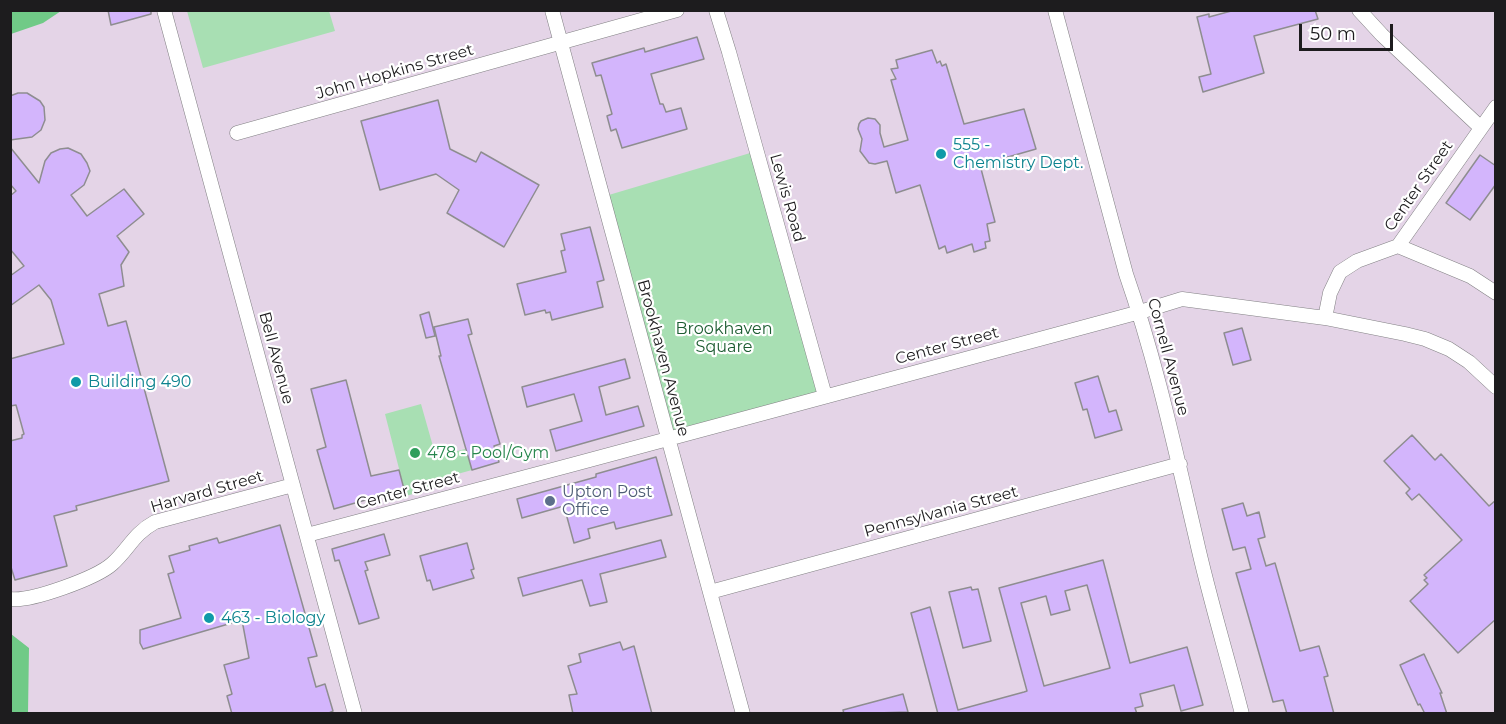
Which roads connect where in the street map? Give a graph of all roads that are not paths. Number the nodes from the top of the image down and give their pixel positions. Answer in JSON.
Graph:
{"nodes":[{"id":1,"x":164,"y":10,"type":"edge"},
{"id":2,"x":552,"y":10,"type":"edge"},
{"id":3,"x":677,"y":10,"type":"edge"},
{"id":4,"x":716,"y":10,"type":"edge"},
{"id":5,"x":1055,"y":10,"type":"edge"},
{"id":6,"x":1359,"y":10,"type":"edge"},
{"id":7,"x":561,"y":43,"type":"junction"},
{"id":8,"x":1496,"y":107,"type":"edge"},
{"id":9,"x":1480,"y":127,"type":"junction"},
{"id":10,"x":237,"y":133,"type":"dead end"},
{"id":11,"x":1398,"y":246,"type":"junction"},
{"id":12,"x":1496,"y":293,"type":"edge"},
{"id":13,"x":1140,"y":312,"type":"junction"},
{"id":14,"x":1325,"y":318,"type":"junction"},
{"id":15,"x":1496,"y":387,"type":"edge"},
{"id":16,"x":825,"y":396,"type":"junction"},
{"id":17,"x":668,"y":440,"type":"junction"},
{"id":18,"x":1180,"y":464,"type":"junction"},
{"id":19,"x":293,"y":484,"type":"junction"},
{"id":20,"x":307,"y":535,"type":"junction"},
{"id":21,"x":710,"y":592,"type":"junction"},
{"id":22,"x":10,"y":599,"type":"edge"},
{"id":23,"x":355,"y":714,"type":"edge"},
{"id":24,"x":743,"y":714,"type":"edge"},
{"id":25,"x":1242,"y":714,"type":"edge"}],
"edges":[{"from":1,"to":19,"type":"street","name":"Bell Avenue"},
{"from":2,"to":7,"type":"street","name":"Brookhaven Avenue"},
{"from":3,"to":7,"type":"street","name":"John Hopkins Street"},
{"from":4,"to":16,"type":"street","name":"Lewis Road"},
{"from":5,"to":13,"type":"street","name":"Cornell Avenue"},
{"from":6,"to":9,"type":"street"},
{"from":7,"to":10,"type":"street","name":"John Hopkins Street"},
{"from":7,"to":17,"type":"street","name":"Brookhaven Avenue"},
{"from":8,"to":9,"type":"street","name":"Center Street"},
{"from":9,"to":11,"type":"street","name":"Center Street"},
{"from":11,"to":12,"type":"street"},
{"from":11,"to":14,"type":"street","name":"Center Street"},
{"from":13,"to":14,"type":"street","name":"Center Street"},
{"from":13,"to":16,"type":"street","name":"Center Street"},
{"from":13,"to":18,"type":"street","name":"Cornell Avenue"},
{"from":14,"to":15,"type":"street"},
{"from":16,"to":17,"type":"street","name":"Center Street"},
{"from":17,"to":20,"type":"street","name":"Center Street"},
{"from":17,"to":21,"type":"street","name":"Brookhaven Avenue"},
{"from":18,"to":21,"type":"street","name":"Pennsylvania Street"},
{"from":18,"to":25,"type":"street","name":"Cornell Avenue"},
{"from":19,"to":20,"type":"street","name":"Bell Avenue"},
{"from":19,"to":22,"type":"street","name":"Harvard Street"},
{"from":20,"to":23,"type":"street","name":"Bell Avenue"},
{"from":21,"to":24,"type":"street","name":"Brookhaven Avenue"}]}
